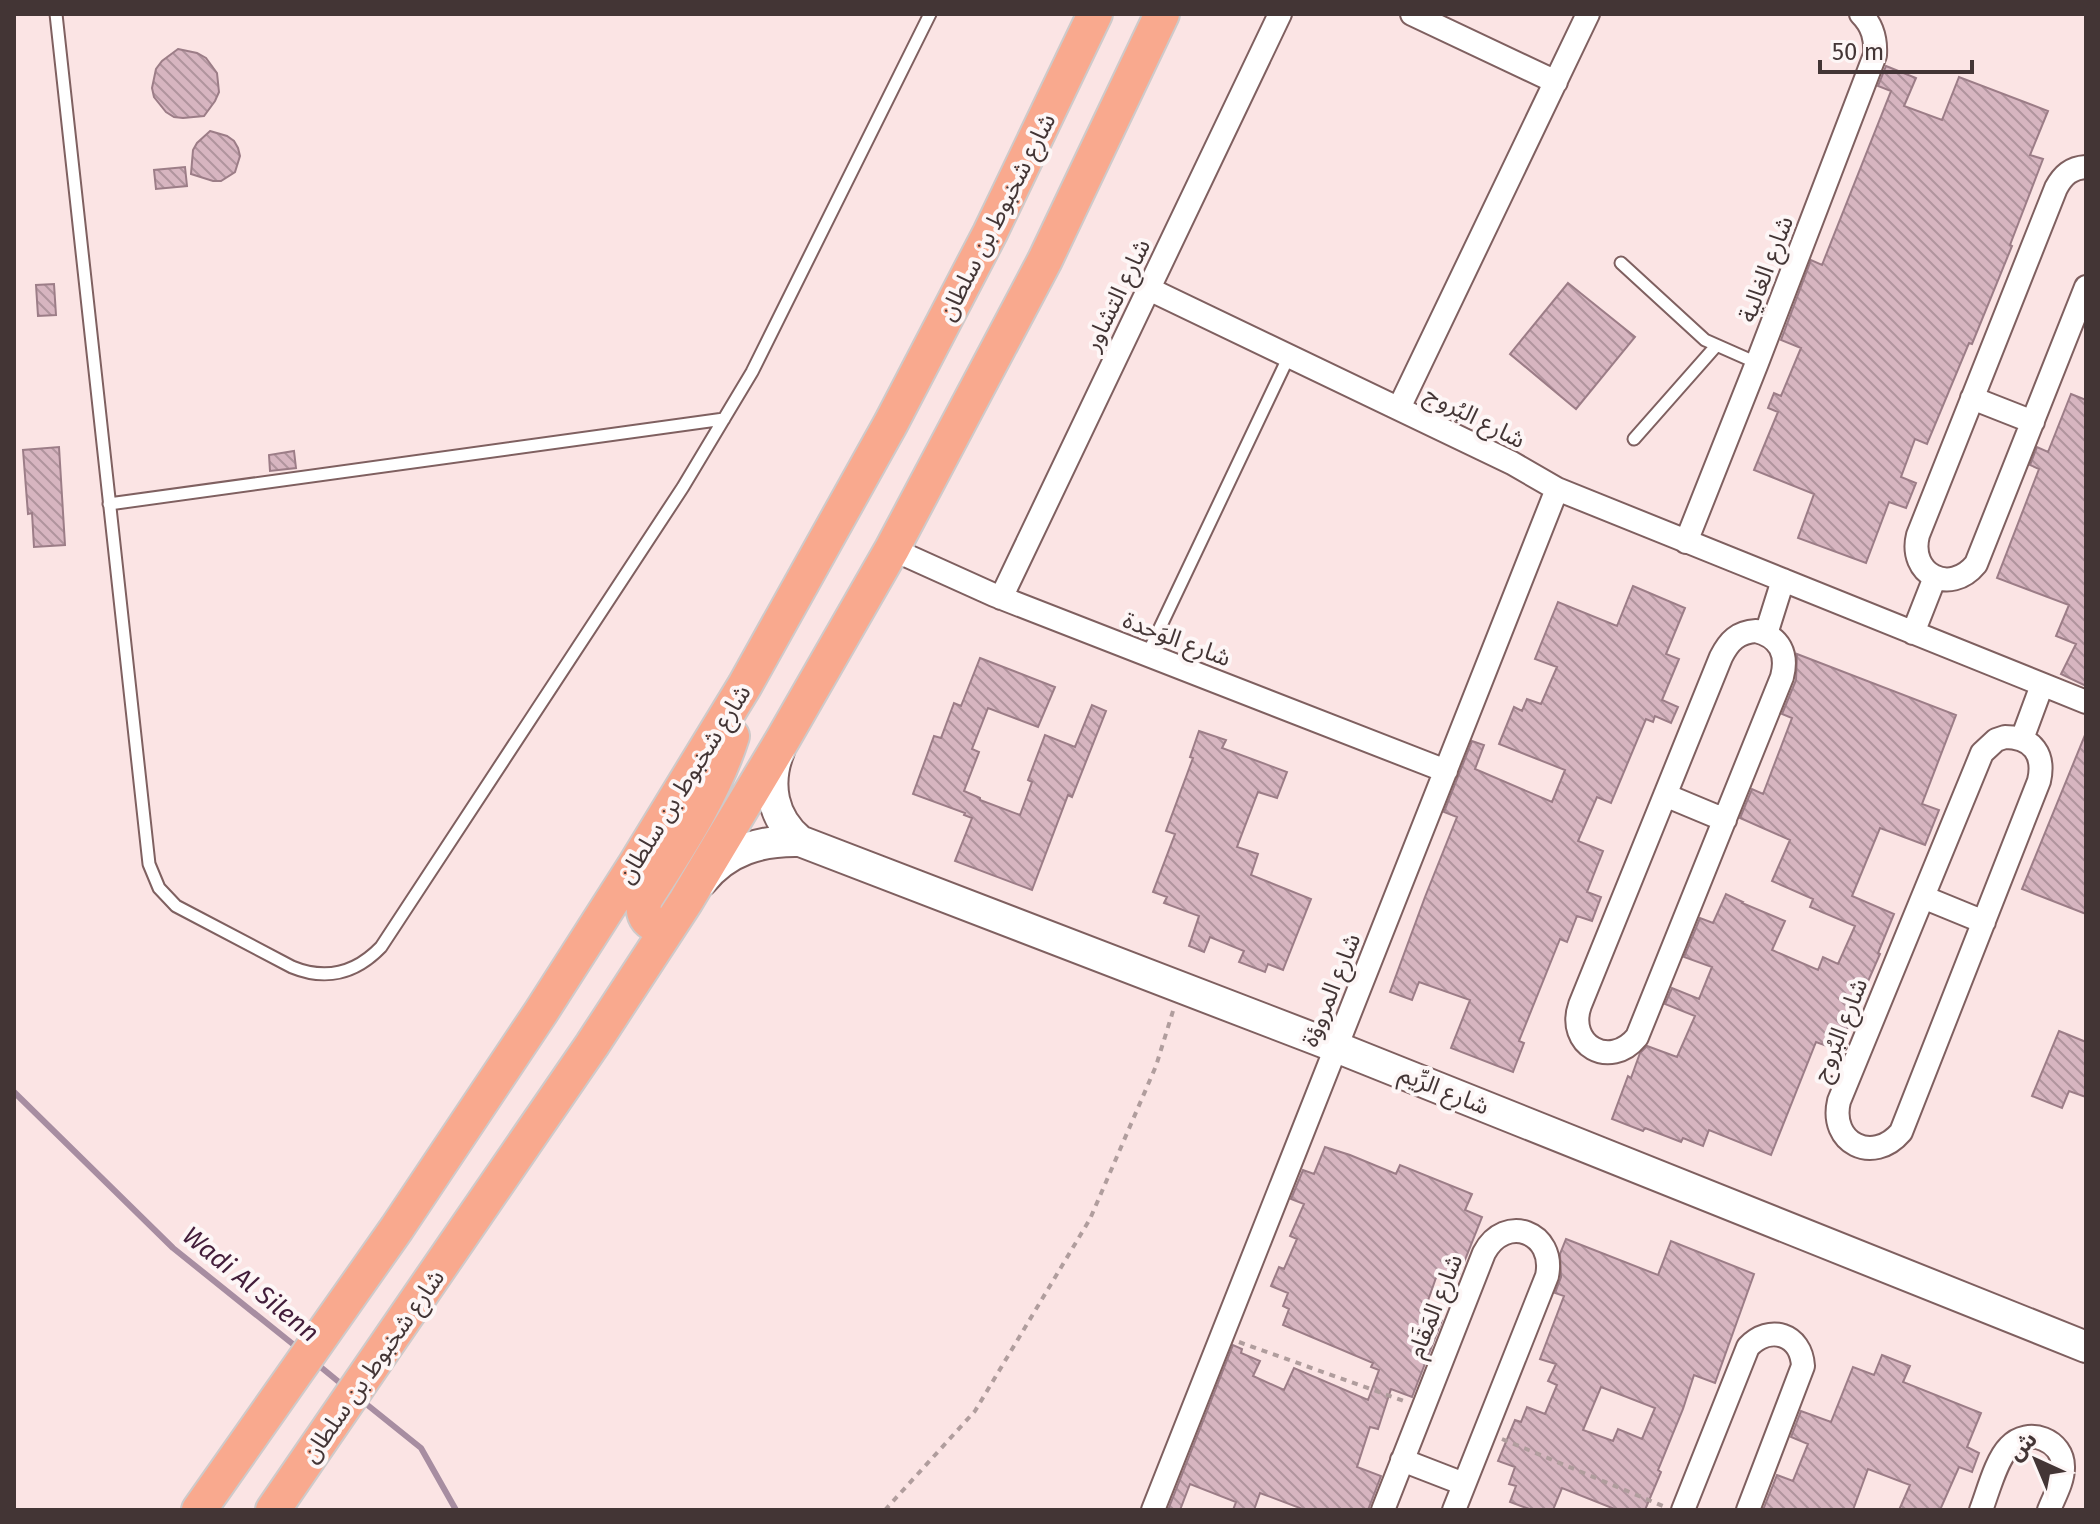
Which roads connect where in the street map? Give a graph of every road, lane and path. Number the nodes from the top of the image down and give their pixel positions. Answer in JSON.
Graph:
{"nodes":[{"id":1,"x":56,"y":14,"type":"edge"},
{"id":2,"x":930,"y":14,"type":"edge"},
{"id":3,"x":1095,"y":14,"type":"edge"},
{"id":4,"x":1162,"y":14,"type":"edge"},
{"id":5,"x":1280,"y":14,"type":"edge"},
{"id":6,"x":1412,"y":14,"type":"edge"},
{"id":7,"x":1588,"y":14,"type":"edge"},
{"id":8,"x":1861,"y":14,"type":"edge"},
{"id":9,"x":1556,"y":82,"type":"junction"},
{"id":10,"x":2086,"y":167,"type":"edge"},
{"id":11,"x":1621,"y":263,"type":"dead end"},
{"id":12,"x":2086,"y":287,"type":"edge"},
{"id":13,"x":1149,"y":289,"type":"junction"},
{"id":14,"x":1716,"y":346,"type":"junction"},
{"id":15,"x":1289,"y":356,"type":"junction"},
{"id":16,"x":1757,"y":363,"type":"junction"},
{"id":17,"x":1972,"y":398,"type":"junction"},
{"id":18,"x":1399,"y":408,"type":"junction"},
{"id":19,"x":724,"y":419,"type":"junction"},
{"id":20,"x":2033,"y":422,"type":"junction"},
{"id":21,"x":1634,"y":439,"type":"dead end"},
{"id":22,"x":1557,"y":489,"type":"junction"},
{"id":23,"x":109,"y":504,"type":"junction"},
{"id":24,"x":1686,"y":542,"type":"junction"},
{"id":25,"x":892,"y":549,"type":"junction"},
{"id":26,"x":1935,"y":577,"type":"junction"},
{"id":27,"x":1783,"y":580,"type":"junction"},
{"id":28,"x":1001,"y":598,"type":"junction"},
{"id":29,"x":1913,"y":633,"type":"junction"},
{"id":30,"x":1766,"y":634,"type":"junction"},
{"id":31,"x":1147,"y":655,"type":"junction"},
{"id":32,"x":745,"y":685,"type":"junction"},
{"id":33,"x":2042,"y":685,"type":"junction"},
{"id":34,"x":2086,"y":702,"type":"edge"},
{"id":35,"x":783,"y":739,"type":"junction"},
{"id":36,"x":2022,"y":739,"type":"junction"},
{"id":37,"x":1446,"y":771,"type":"junction"},
{"id":38,"x":1665,"y":795,"type":"junction"},
{"id":39,"x":1725,"y":820,"type":"junction"},
{"id":40,"x":800,"y":841,"type":"junction"},
{"id":41,"x":1923,"y":897,"type":"junction"},
{"id":42,"x":679,"y":912,"type":"junction"},
{"id":43,"x":1984,"y":922,"type":"junction"},
{"id":44,"x":1181,"y":987,"type":"junction"},
{"id":45,"x":1336,"y":1047,"type":"junction"},
{"id":46,"x":1222,"y":1335,"type":"junction"},
{"id":47,"x":2086,"y":1347,"type":"edge"},
{"id":48,"x":1423,"y":1407,"type":"junction"},
{"id":49,"x":1485,"y":1432,"type":"junction"},
{"id":50,"x":1402,"y":1460,"type":"junction"},
{"id":51,"x":1464,"y":1484,"type":"junction"},
{"id":52,"x":276,"y":1505,"type":"edge"},
{"id":53,"x":199,"y":1510,"type":"edge"},
{"id":54,"x":885,"y":1510,"type":"edge"},
{"id":55,"x":1153,"y":1510,"type":"edge"},
{"id":56,"x":1383,"y":1510,"type":"edge"},
{"id":57,"x":1454,"y":1510,"type":"edge"},
{"id":58,"x":1672,"y":1510,"type":"edge"},
{"id":59,"x":1683,"y":1510,"type":"edge"},
{"id":60,"x":1748,"y":1510,"type":"edge"},
{"id":61,"x":1981,"y":1510,"type":"edge"},
{"id":62,"x":2049,"y":1510,"type":"edge"}],
"edges":[{"from":1,"to":23,"type":"lane"},
{"from":2,"to":19,"type":"lane"},
{"from":3,"to":32,"type":"main road","name":"شارع شخبوط بن سلطان"},
{"from":4,"to":25,"type":"main road","name":"شارع شخبوط بن سلطان"},
{"from":5,"to":13,"type":"street","name":"شارع التشاور"},
{"from":6,"to":9,"type":"street"},
{"from":7,"to":9,"type":"street"},
{"from":8,"to":16,"type":"street","name":"شارع الغالية"},
{"from":9,"to":18,"type":"street"},
{"from":10,"to":17,"type":"street"},
{"from":11,"to":14,"type":"lane"},
{"from":12,"to":20,"type":"street"},
{"from":13,"to":15,"type":"street","name":"شارع البُروج"},
{"from":13,"to":28,"type":"street","name":"شارع التشاور"},
{"from":14,"to":16,"type":"lane"},
{"from":14,"to":21,"type":"lane"},
{"from":15,"to":18,"type":"street","name":"شارع البُروج"},
{"from":15,"to":31,"type":"lane"},
{"from":16,"to":24,"type":"street","name":"شارع الغالية"},
{"from":17,"to":20,"type":"street"},
{"from":17,"to":26,"type":"street"},
{"from":18,"to":22,"type":"street","name":"شارع البُروج"},
{"from":19,"to":23,"type":"lane"},
{"from":19,"to":23,"type":"lane"},
{"from":20,"to":26,"type":"street"},
{"from":22,"to":24,"type":"street","name":"شارع البُروج"},
{"from":22,"to":37,"type":"street","name":"شارع المروؤة"},
{"from":24,"to":27,"type":"street","name":"شارع البُروج"},
{"from":25,"to":28,"type":"street","name":"شارع الوَحدة"},
{"from":25,"to":35,"type":"main road","name":"شارع شخبوط بن سلطان"},
{"from":26,"to":29,"type":"street"},
{"from":27,"to":29,"type":"street","name":"شارع البُروج"},
{"from":27,"to":30,"type":"street"},
{"from":28,"to":31,"type":"street","name":"شارع الوَحدة"},
{"from":29,"to":33,"type":"street","name":"شارع البُروج"},
{"from":30,"to":38,"type":"street"},
{"from":30,"to":39,"type":"street"},
{"from":31,"to":37,"type":"street","name":"شارع الوَحدة"},
{"from":32,"to":42,"type":"main road"},
{"from":32,"to":53,"type":"main road","name":"شارع شخبوط بن سلطان"},
{"from":33,"to":34,"type":"street","name":"شارع البُروج"},
{"from":33,"to":36,"type":"street"},
{"from":35,"to":40,"type":"street"},
{"from":35,"to":42,"type":"main road","name":"شارع شخبوط بن سلطان"},
{"from":36,"to":41,"type":"street","name":"شارع البُروج"},
{"from":36,"to":43,"type":"street","name":"شارع البُروج"},
{"from":37,"to":45,"type":"street","name":"شارع المروؤة"},
{"from":38,"to":39,"type":"street"},
{"from":38,"to":39,"type":"street"},
{"from":40,"to":42,"type":"street","name":"شارع الرِّيم"},
{"from":40,"to":44,"type":"street","name":"شارع الرِّيم"},
{"from":41,"to":43,"type":"street"},
{"from":41,"to":43,"type":"street","name":"شارع البُروج"},
{"from":42,"to":52,"type":"main road","name":"شارع شخبوط بن سلطان"},
{"from":44,"to":45,"type":"street","name":"شارع الرِّيم"},
{"from":44,"to":54,"type":"path"},
{"from":45,"to":46,"type":"street","name":"شارع المروؤة"},
{"from":45,"to":47,"type":"street","name":"شارع الرِّيم"},
{"from":46,"to":48,"type":"path"},
{"from":46,"to":55,"type":"street","name":"شارع المروؤة"},
{"from":48,"to":49,"type":"street","name":"شارع المَقَام"},
{"from":48,"to":50,"type":"street","name":"شارع المَقَام"},
{"from":49,"to":51,"type":"street","name":"شارع المَقَام"},
{"from":49,"to":58,"type":"path"},
{"from":50,"to":51,"type":"street"},
{"from":50,"to":56,"type":"street","name":"شارع المَقَام"},
{"from":51,"to":57,"type":"street","name":"شارع المَقَام"},
{"from":59,"to":60,"type":"street"},
{"from":61,"to":62,"type":"street"}]}
